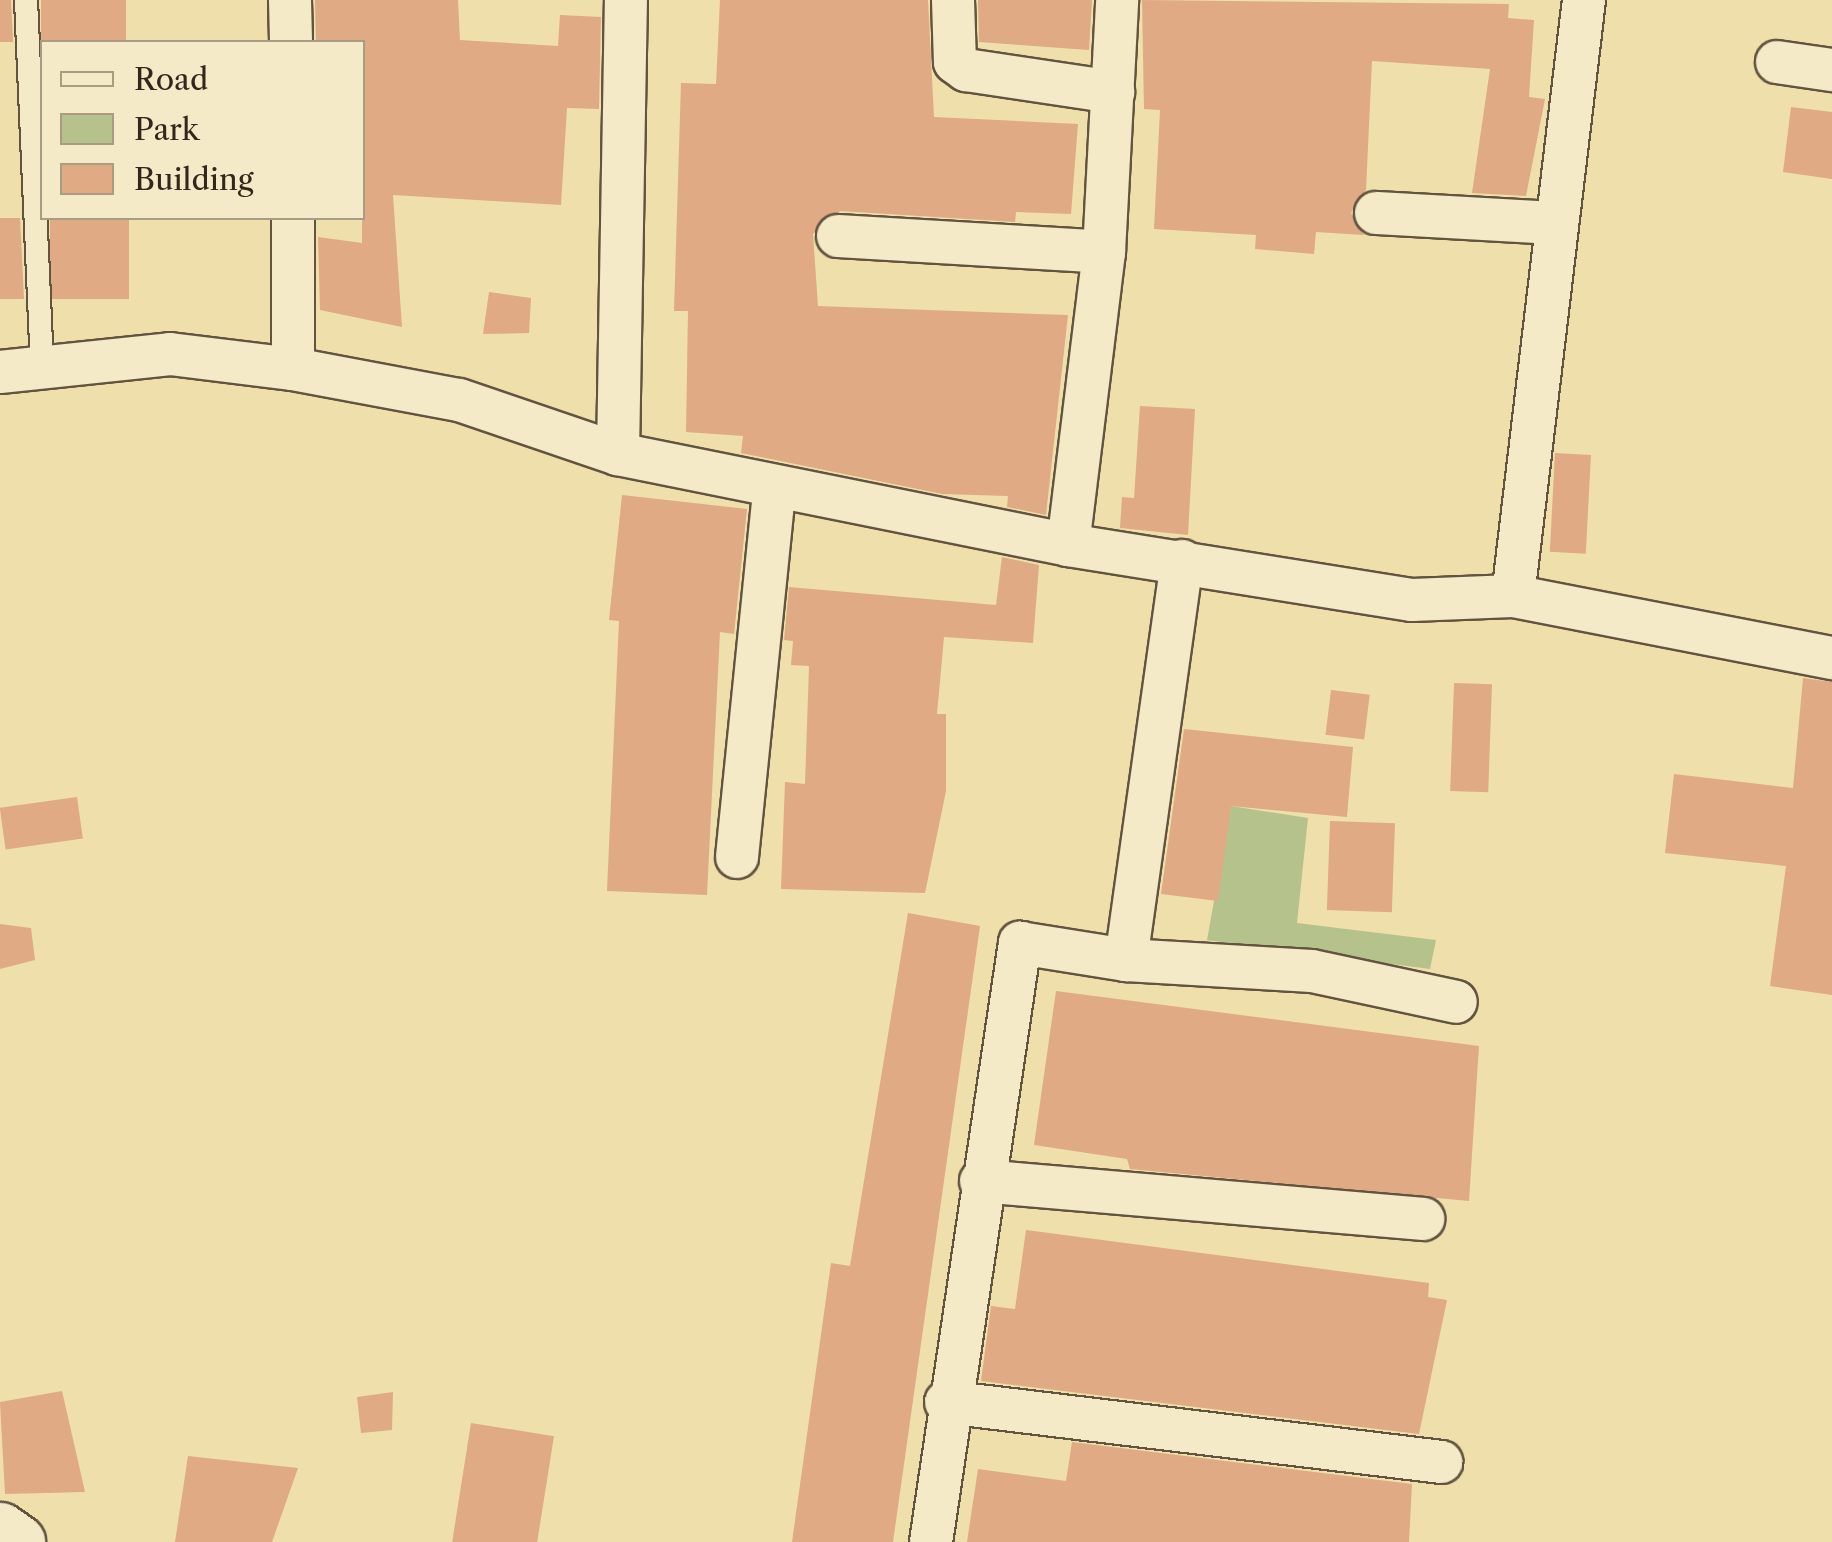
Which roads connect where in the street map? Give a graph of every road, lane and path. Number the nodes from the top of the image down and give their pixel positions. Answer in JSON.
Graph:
{"nodes":[{"id":1,"x":26,"y":0,"type":"edge"},
{"id":2,"x":290,"y":0,"type":"edge"},
{"id":3,"x":626,"y":0,"type":"edge"},
{"id":4,"x":953,"y":0,"type":"edge"},
{"id":5,"x":1117,"y":0,"type":"edge"},
{"id":6,"x":1584,"y":0,"type":"edge"},
{"id":7,"x":292,"y":40,"type":"edge"},
{"id":8,"x":1777,"y":62,"type":"dead end"},
{"id":9,"x":1832,"y":70,"type":"edge"},
{"id":10,"x":1113,"y":92,"type":"junction"},
{"id":11,"x":1376,"y":213,"type":"dead end"},
{"id":12,"x":293,"y":220,"type":"edge"},
{"id":13,"x":1556,"y":223,"type":"junction"},
{"id":14,"x":838,"y":236,"type":"dead end"},
{"id":15,"x":1104,"y":252,"type":"junction"},
{"id":16,"x":42,"y":367,"type":"junction"},
{"id":17,"x":292,"y":370,"type":"junction"},
{"id":18,"x":0,"y":372,"type":"edge"},
{"id":19,"x":618,"y":454,"type":"junction"},
{"id":20,"x":774,"y":490,"type":"junction"},
{"id":21,"x":1068,"y":545,"type":"junction"},
{"id":22,"x":1182,"y":561,"type":"junction"},
{"id":23,"x":1513,"y":596,"type":"junction"},
{"id":24,"x":1832,"y":658,"type":"edge"},
{"id":25,"x":737,"y":858,"type":"dead end"},
{"id":26,"x":1126,"y":960,"type":"junction"},
{"id":27,"x":1456,"y":1002,"type":"dead end"},
{"id":28,"x":982,"y":1181,"type":"junction"},
{"id":29,"x":1423,"y":1220,"type":"dead end"},
{"id":30,"x":946,"y":1402,"type":"junction"},
{"id":31,"x":1442,"y":1462,"type":"dead end"},
{"id":32,"x":0,"y":1530,"type":"edge"},
{"id":33,"x":16,"y":1542,"type":"edge"},
{"id":34,"x":931,"y":1542,"type":"edge"}],
"edges":[{"from":1,"to":16,"type":"lane"},
{"from":2,"to":7,"type":"street"},
{"from":3,"to":19,"type":"street"},
{"from":4,"to":10,"type":"street"},
{"from":5,"to":10,"type":"street"},
{"from":6,"to":13,"type":"street"},
{"from":8,"to":9,"type":"street"},
{"from":10,"to":15,"type":"street"},
{"from":11,"to":13,"type":"street"},
{"from":12,"to":17,"type":"street"},
{"from":13,"to":23,"type":"street"},
{"from":14,"to":15,"type":"street"},
{"from":15,"to":21,"type":"street"},
{"from":16,"to":17,"type":"street"},
{"from":16,"to":18,"type":"street"},
{"from":17,"to":19,"type":"street"},
{"from":19,"to":20,"type":"street"},
{"from":20,"to":21,"type":"street"},
{"from":20,"to":25,"type":"street"},
{"from":21,"to":22,"type":"street"},
{"from":22,"to":23,"type":"street"},
{"from":22,"to":26,"type":"street"},
{"from":23,"to":24,"type":"street"},
{"from":26,"to":27,"type":"street"},
{"from":26,"to":28,"type":"street"},
{"from":28,"to":29,"type":"street"},
{"from":28,"to":30,"type":"street"},
{"from":30,"to":31,"type":"street"},
{"from":30,"to":34,"type":"street"},
{"from":32,"to":33,"type":"street"}]}
